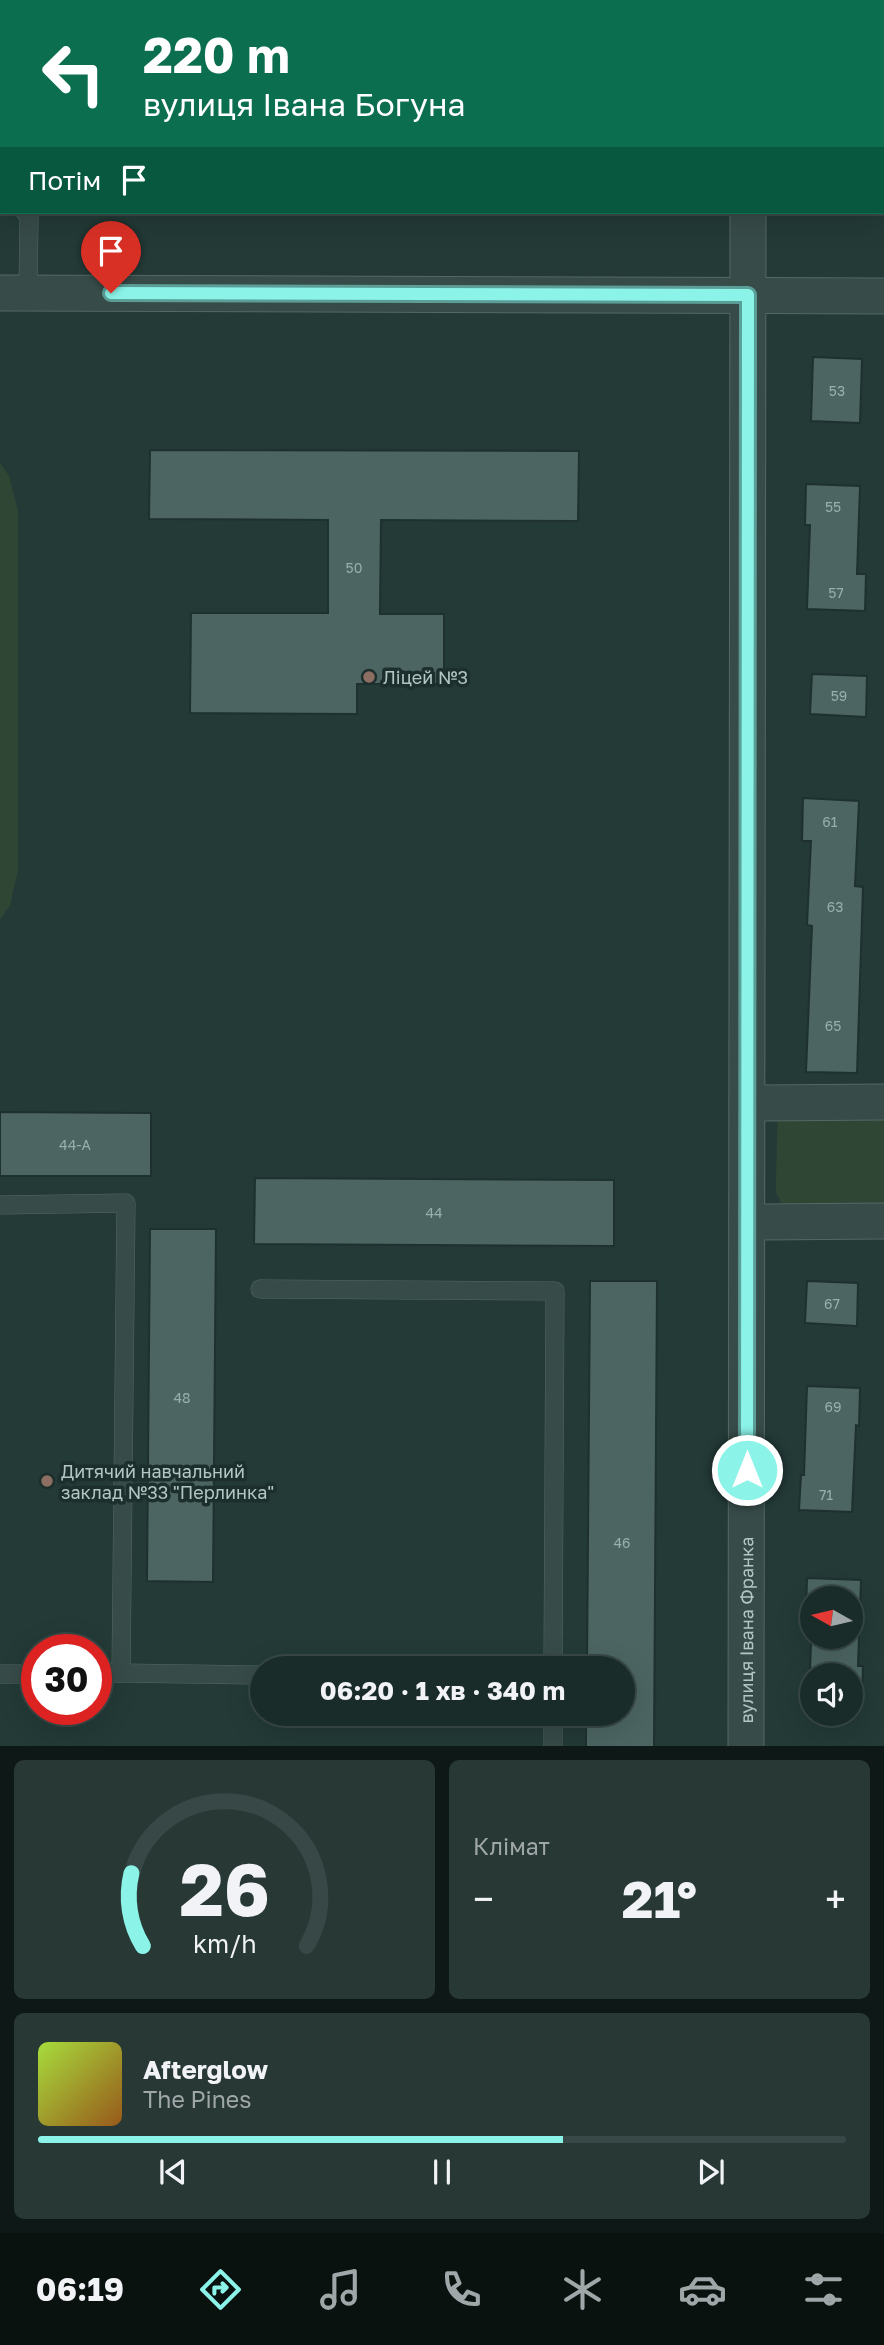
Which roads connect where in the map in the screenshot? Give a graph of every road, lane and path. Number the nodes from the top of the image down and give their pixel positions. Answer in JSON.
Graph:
{"nodes":[{"id":1,"x":27,"y":214,"type":"edge"},
{"id":2,"x":748,"y":214,"type":"edge"},
{"id":3,"x":14,"y":293,"type":"edge"},
{"id":4,"x":748,"y":295,"type":"junction"},
{"id":5,"x":884,"y":296,"type":"edge"},
{"id":6,"x":747,"y":1102,"type":"junction"},
{"id":7,"x":884,"y":1102,"type":"edge"},
{"id":8,"x":0,"y":1205,"type":"edge"},
{"id":9,"x":884,"y":1221,"type":"edge"},
{"id":10,"x":747,"y":1222,"type":"junction"},
{"id":11,"x":260,"y":1290,"type":"dead end"},
{"id":12,"x":553,"y":1656,"type":"edge"},
{"id":13,"x":112,"y":1673,"type":"edge"},
{"id":14,"x":121,"y":1673,"type":"junction"},
{"id":15,"x":0,"y":1674,"type":"edge"},
{"id":16,"x":21,"y":1674,"type":"edge"},
{"id":17,"x":250,"y":1675,"type":"edge"},
{"id":18,"x":553,"y":1726,"type":"edge"},
{"id":19,"x":552,"y":1746,"type":"edge"},
{"id":20,"x":746,"y":1746,"type":"edge"}],
"edges":[{"from":1,"to":3,"type":"lane"},
{"from":2,"to":4,"type":"street","name":"вулиця Івана Франка"},
{"from":3,"to":4,"type":"street"},
{"from":4,"to":5,"type":"street"},
{"from":4,"to":6,"type":"street","name":"вулиця Івана Франка"},
{"from":6,"to":7,"type":"street"},
{"from":6,"to":10,"type":"street","name":"вулиця Івана Франка"},
{"from":8,"to":14,"type":"lane"},
{"from":9,"to":10,"type":"street"},
{"from":10,"to":20,"type":"street","name":"вулиця Івана Франка"},
{"from":11,"to":12,"type":"lane"},
{"from":13,"to":14,"type":"lane"},
{"from":14,"to":17,"type":"lane"},
{"from":15,"to":16,"type":"lane"},
{"from":18,"to":19,"type":"lane"}]}
